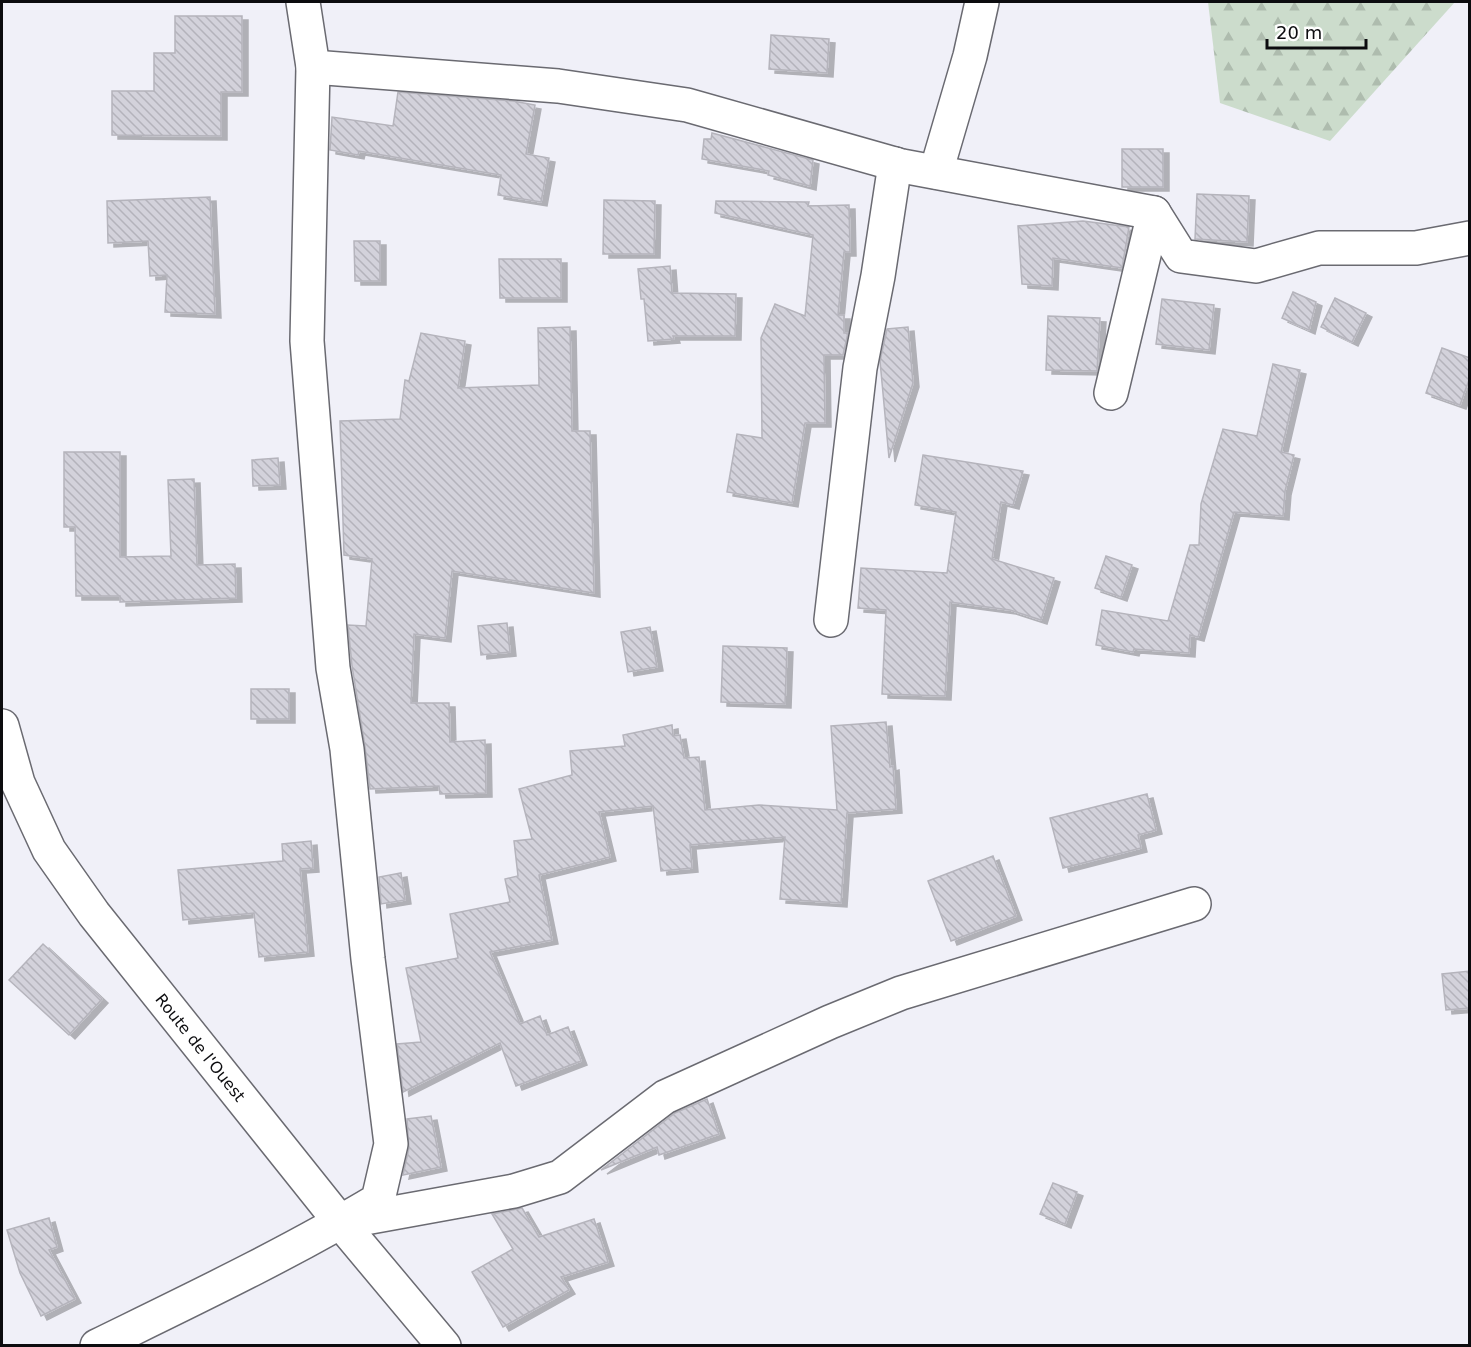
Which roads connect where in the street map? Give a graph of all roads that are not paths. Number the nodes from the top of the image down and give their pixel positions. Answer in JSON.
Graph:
{"nodes":[{"id":1,"x":303,"y":2,"type":"edge"},
{"id":2,"x":982,"y":2,"type":"edge"},
{"id":3,"x":313,"y":67,"type":"junction"},
{"id":4,"x":895,"y":164,"type":"junction"},
{"id":5,"x":936,"y":172,"type":"junction"},
{"id":6,"x":1154,"y":213,"type":"junction"},
{"id":7,"x":1470,"y":238,"type":"edge"},
{"id":8,"x":1111,"y":393,"type":"dead end"},
{"id":9,"x":831,"y":620,"type":"dead end"},
{"id":10,"x":2,"y":726,"type":"edge"},
{"id":11,"x":1194,"y":904,"type":"dead end"},
{"id":12,"x":341,"y":1223,"type":"junction"},
{"id":13,"x":97,"y":1346,"type":"edge"},
{"id":14,"x":444,"y":1346,"type":"edge"}],
"edges":[{"from":1,"to":3,"type":"street"},
{"from":2,"to":5,"type":"street"},
{"from":3,"to":4,"type":"street"},
{"from":3,"to":12,"type":"street"},
{"from":4,"to":5,"type":"street"},
{"from":4,"to":9,"type":"street"},
{"from":5,"to":6,"type":"street"},
{"from":6,"to":7,"type":"street"},
{"from":6,"to":8,"type":"street"},
{"from":10,"to":12,"type":"street","name":"Route de l'Ouest"},
{"from":11,"to":12,"type":"street"},
{"from":12,"to":13,"type":"street"},
{"from":12,"to":14,"type":"street","name":"Route de l'Ouest"}]}
